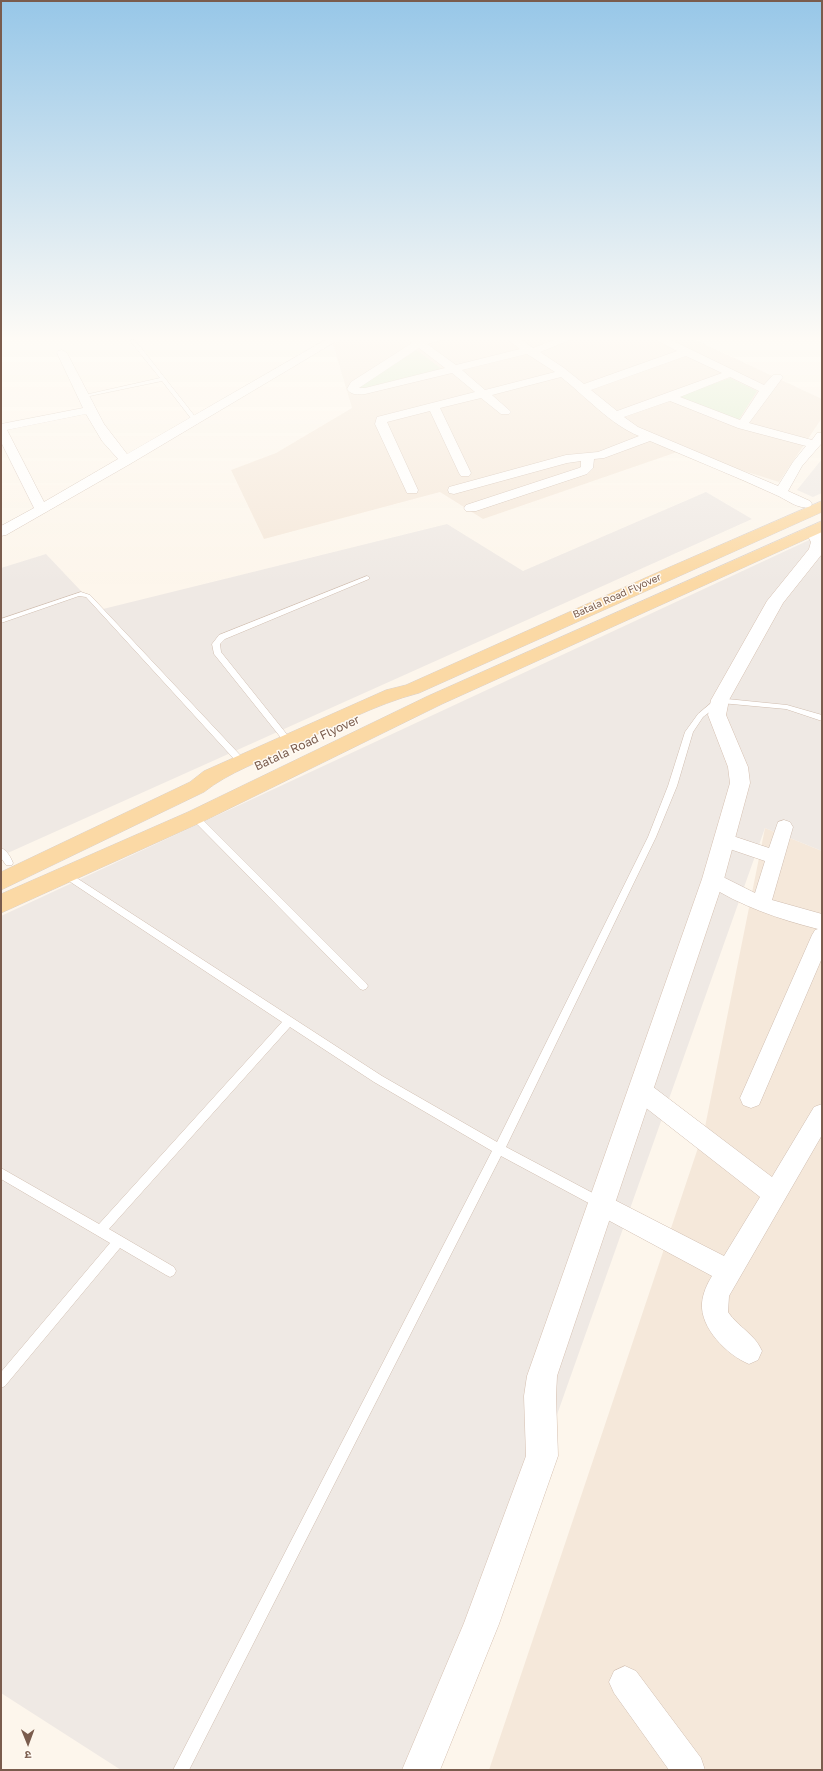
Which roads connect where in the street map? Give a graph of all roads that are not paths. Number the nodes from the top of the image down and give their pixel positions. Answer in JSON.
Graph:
{"nodes":[{"id":1,"x":49,"y":419,"type":"edge"},
{"id":2,"x":95,"y":419,"type":"edge"},
{"id":3,"x":386,"y":419,"type":"edge"},
{"id":4,"x":439,"y":419,"type":"edge"},
{"id":5,"x":619,"y":419,"type":"edge"},
{"id":6,"x":726,"y":419,"type":"edge"},
{"id":7,"x":746,"y":419,"type":"edge"},
{"id":8,"x":195,"y":420,"type":"edge"},
{"id":9,"x":742,"y":425,"type":"junction"},
{"id":10,"x":1,"y":429,"type":"edge"},
{"id":11,"x":649,"y":437,"type":"junction"},
{"id":12,"x":818,"y":439,"type":"edge"},
{"id":13,"x":588,"y":457,"type":"junction"},
{"id":14,"x":126,"y":461,"type":"junction"},
{"id":15,"x":465,"y":473,"type":"dead end"},
{"id":16,"x":412,"y":490,"type":"dead end"},
{"id":17,"x":454,"y":490,"type":"dead end"},
{"id":18,"x":781,"y":492,"type":"junction"},
{"id":19,"x":822,"y":498,"type":"edge"},
{"id":20,"x":805,"y":504,"type":"junction"},
{"id":21,"x":822,"y":506,"type":"edge"},
{"id":22,"x":471,"y":508,"type":"dead end"},
{"id":23,"x":41,"y":509,"type":"junction"},
{"id":24,"x":817,"y":528,"type":"edge"},
{"id":25,"x":1,"y":532,"type":"edge"},
{"id":26,"x":367,"y":578,"type":"dead end"},
{"id":27,"x":1,"y":621,"type":"edge"},
{"id":28,"x":720,"y":700,"type":"junction"},
{"id":29,"x":822,"y":718,"type":"edge"},
{"id":30,"x":285,"y":737,"type":"junction"},
{"id":31,"x":238,"y":758,"type":"junction"},
{"id":32,"x":195,"y":817,"type":"junction"},
{"id":33,"x":784,"y":828,"type":"dead end"},
{"id":34,"x":724,"y":840,"type":"junction"},
{"id":35,"x":775,"y":857,"type":"junction"},
{"id":36,"x":4,"y":860,"type":"edge"},
{"id":37,"x":66,"y":875,"type":"junction"},
{"id":38,"x":713,"y":879,"type":"junction"},
{"id":39,"x":1,"y":882,"type":"edge"},
{"id":40,"x":1,"y":904,"type":"edge"},
{"id":41,"x":761,"y":904,"type":"junction"},
{"id":42,"x":822,"y":922,"type":"edge"},
{"id":43,"x":822,"y":935,"type":"edge"},
{"id":44,"x":363,"y":986,"type":"dead end"},
{"id":45,"x":289,"y":1021,"type":"junction"},
{"id":46,"x":640,"y":1090,"type":"junction"},
{"id":47,"x":751,"y":1098,"type":"dead end"},
{"id":48,"x":822,"y":1114,"type":"edge"},
{"id":49,"x":499,"y":1149,"type":"junction"},
{"id":50,"x":1,"y":1172,"type":"edge"},
{"id":51,"x":776,"y":1194,"type":"junction"},
{"id":52,"x":601,"y":1204,"type":"junction"},
{"id":53,"x":100,"y":1231,"type":"junction"},
{"id":54,"x":118,"y":1242,"type":"junction"},
{"id":55,"x":170,"y":1271,"type":"dead end"},
{"id":56,"x":729,"y":1272,"type":"junction"},
{"id":57,"x":749,"y":1351,"type":"dead end"},
{"id":58,"x":1,"y":1382,"type":"edge"},
{"id":59,"x":625,"y":1682,"type":"dead end"},
{"id":60,"x":181,"y":1770,"type":"edge"},
{"id":61,"x":422,"y":1770,"type":"edge"},
{"id":62,"x":689,"y":1770,"type":"edge"}],
"edges":[{"from":1,"to":10,"type":"street"},
{"from":2,"to":14,"type":"street"},
{"from":3,"to":16,"type":"street"},
{"from":4,"to":15,"type":"street"},
{"from":5,"to":11,"type":"street"},
{"from":6,"to":9,"type":"street"},
{"from":7,"to":9,"type":"street"},
{"from":8,"to":14,"type":"street"},
{"from":9,"to":12,"type":"street"},
{"from":10,"to":23,"type":"street"},
{"from":11,"to":13,"type":"street"},
{"from":11,"to":18,"type":"street"},
{"from":12,"to":18,"type":"street"},
{"from":13,"to":17,"type":"street"},
{"from":13,"to":22,"type":"street"},
{"from":14,"to":23,"type":"street"},
{"from":18,"to":20,"type":"street"},
{"from":19,"to":20,"type":"main road"},
{"from":20,"to":30,"type":"main road"},
{"from":21,"to":39,"type":"main road","name":"Batala Road Flyover"},
{"from":23,"to":25,"type":"street"},
{"from":24,"to":28,"type":"street"},
{"from":24,"to":32,"type":"main road"},
{"from":26,"to":30,"type":"lane"},
{"from":27,"to":31,"type":"lane"},
{"from":28,"to":29,"type":"lane"},
{"from":28,"to":34,"type":"street"},
{"from":28,"to":49,"type":"lane"},
{"from":30,"to":31,"type":"main road"},
{"from":31,"to":36,"type":"main road"},
{"from":32,"to":37,"type":"main road"},
{"from":32,"to":44,"type":"lane"},
{"from":33,"to":35,"type":"street"},
{"from":34,"to":35,"type":"street"},
{"from":34,"to":38,"type":"street"},
{"from":35,"to":41,"type":"street"},
{"from":37,"to":40,"type":"main road"},
{"from":37,"to":45,"type":"lane"},
{"from":38,"to":41,"type":"street"},
{"from":38,"to":46,"type":"street"},
{"from":41,"to":42,"type":"street"},
{"from":43,"to":47,"type":"street"},
{"from":45,"to":49,"type":"lane"},
{"from":45,"to":53,"type":"lane"},
{"from":46,"to":51,"type":"street"},
{"from":46,"to":52,"type":"street"},
{"from":48,"to":51,"type":"street"},
{"from":49,"to":52,"type":"lane"},
{"from":49,"to":60,"type":"lane"},
{"from":50,"to":53,"type":"lane"},
{"from":51,"to":56,"type":"street"},
{"from":52,"to":56,"type":"street"},
{"from":52,"to":61,"type":"street"},
{"from":53,"to":54,"type":"lane"},
{"from":54,"to":55,"type":"lane"},
{"from":54,"to":58,"type":"lane"},
{"from":56,"to":57,"type":"street"},
{"from":59,"to":62,"type":"street"}]}
